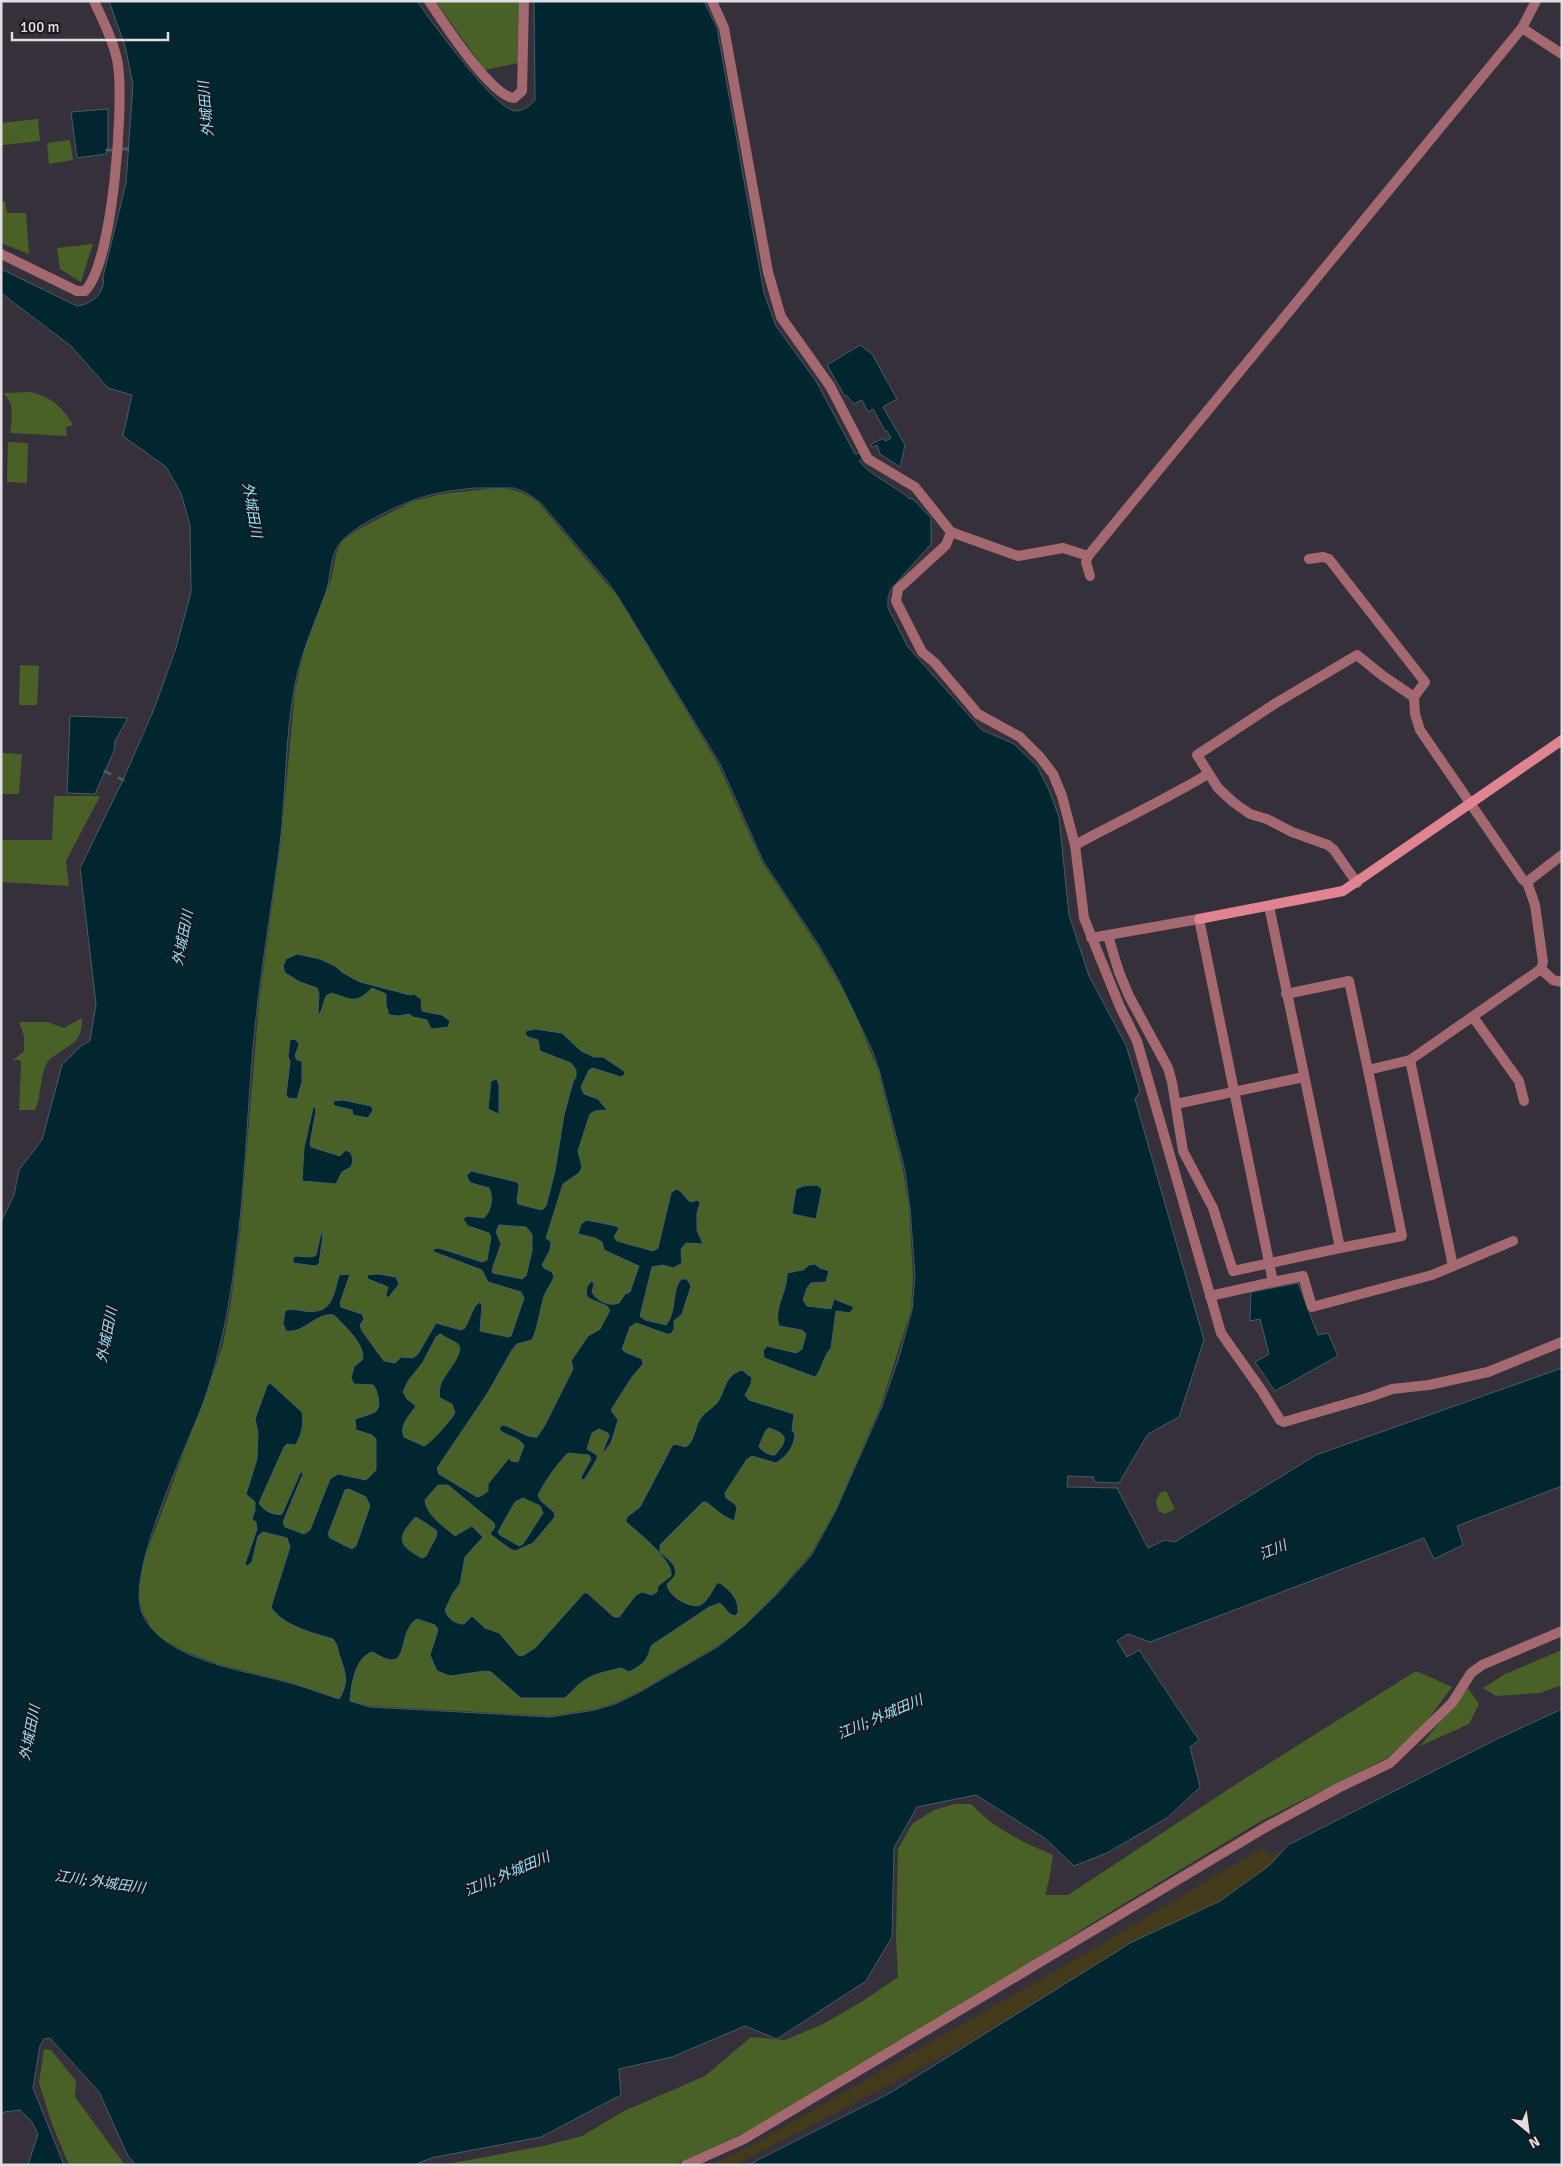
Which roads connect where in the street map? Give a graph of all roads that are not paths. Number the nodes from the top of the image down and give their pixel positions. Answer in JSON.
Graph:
{"nodes":[{"id":1,"x":94,"y":1,"type":"edge"},
{"id":2,"x":429,"y":1,"type":"edge"},
{"id":3,"x":524,"y":1,"type":"edge"},
{"id":4,"x":712,"y":1,"type":"edge"},
{"id":5,"x":1536,"y":1,"type":"edge"},
{"id":6,"x":1522,"y":28,"type":"junction"},
{"id":7,"x":1562,"y":54,"type":"edge"},
{"id":8,"x":1,"y":254,"type":"edge"},
{"id":9,"x":952,"y":532,"type":"junction"},
{"id":10,"x":1088,"y":556,"type":"junction"},
{"id":11,"x":1309,"y":558,"type":"dead end"},
{"id":12,"x":1090,"y":576,"type":"dead end"},
{"id":13,"x":1414,"y":697,"type":"junction"},
{"id":14,"x":1562,"y":740,"type":"edge"},
{"id":15,"x":1208,"y":774,"type":"junction"},
{"id":16,"x":1470,"y":805,"type":"junction"},
{"id":17,"x":1075,"y":845,"type":"junction"},
{"id":18,"x":1562,"y":855,"type":"edge"},
{"id":19,"x":1527,"y":882,"type":"junction"},
{"id":20,"x":1357,"y":883,"type":"junction"},
{"id":21,"x":1268,"y":906,"type":"junction"},
{"id":22,"x":1199,"y":919,"type":"junction"},
{"id":23,"x":1108,"y":936,"type":"junction"},
{"id":24,"x":1091,"y":938,"type":"junction"},
{"id":25,"x":1541,"y":969,"type":"junction"},
{"id":26,"x":1562,"y":982,"type":"edge"},
{"id":27,"x":1286,"y":994,"type":"junction"},
{"id":28,"x":1473,"y":1016,"type":"junction"},
{"id":29,"x":1410,"y":1060,"type":"junction"},
{"id":30,"x":1368,"y":1070,"type":"junction"},
{"id":31,"x":1304,"y":1077,"type":"junction"},
{"id":32,"x":1234,"y":1092,"type":"junction"},
{"id":33,"x":1524,"y":1101,"type":"dead end"},
{"id":34,"x":1176,"y":1104,"type":"junction"},
{"id":35,"x":1513,"y":1241,"type":"dead end"},
{"id":36,"x":1340,"y":1248,"type":"junction"},
{"id":37,"x":1270,"y":1262,"type":"junction"},
{"id":38,"x":1453,"y":1266,"type":"junction"},
{"id":39,"x":1273,"y":1282,"type":"junction"},
{"id":40,"x":1210,"y":1296,"type":"junction"},
{"id":41,"x":1562,"y":1342,"type":"edge"},
{"id":42,"x":1562,"y":1631,"type":"edge"},
{"id":43,"x":686,"y":2165,"type":"edge"}],
"edges":[{"from":1,"to":8,"type":"street"},
{"from":2,"to":3,"type":"street"},
{"from":4,"to":9,"type":"street"},
{"from":5,"to":6,"type":"street"},
{"from":6,"to":7,"type":"street"},
{"from":6,"to":10,"type":"street"},
{"from":9,"to":10,"type":"street"},
{"from":9,"to":17,"type":"street"},
{"from":10,"to":12,"type":"street"},
{"from":11,"to":13,"type":"street"},
{"from":13,"to":15,"type":"street"},
{"from":13,"to":16,"type":"street"},
{"from":14,"to":16,"type":"street"},
{"from":15,"to":17,"type":"street"},
{"from":15,"to":20,"type":"street"},
{"from":16,"to":19,"type":"street"},
{"from":16,"to":20,"type":"street"},
{"from":17,"to":24,"type":"street"},
{"from":18,"to":19,"type":"street"},
{"from":19,"to":25,"type":"street"},
{"from":20,"to":21,"type":"street"},
{"from":21,"to":22,"type":"street"},
{"from":21,"to":27,"type":"street"},
{"from":22,"to":23,"type":"street"},
{"from":22,"to":32,"type":"street"},
{"from":23,"to":24,"type":"street"},
{"from":23,"to":34,"type":"street"},
{"from":24,"to":40,"type":"street"},
{"from":25,"to":26,"type":"street"},
{"from":25,"to":28,"type":"street"},
{"from":27,"to":30,"type":"street"},
{"from":27,"to":31,"type":"street"},
{"from":28,"to":29,"type":"street"},
{"from":28,"to":33,"type":"street"},
{"from":29,"to":30,"type":"street"},
{"from":29,"to":38,"type":"street"},
{"from":30,"to":36,"type":"street"},
{"from":31,"to":32,"type":"street"},
{"from":31,"to":36,"type":"street"},
{"from":32,"to":34,"type":"street"},
{"from":32,"to":37,"type":"street"},
{"from":34,"to":37,"type":"street"},
{"from":35,"to":38,"type":"street"},
{"from":36,"to":37,"type":"street"},
{"from":37,"to":39,"type":"street"},
{"from":38,"to":39,"type":"street"},
{"from":39,"to":40,"type":"street"},
{"from":40,"to":41,"type":"street"},
{"from":42,"to":43,"type":"street"}]}
